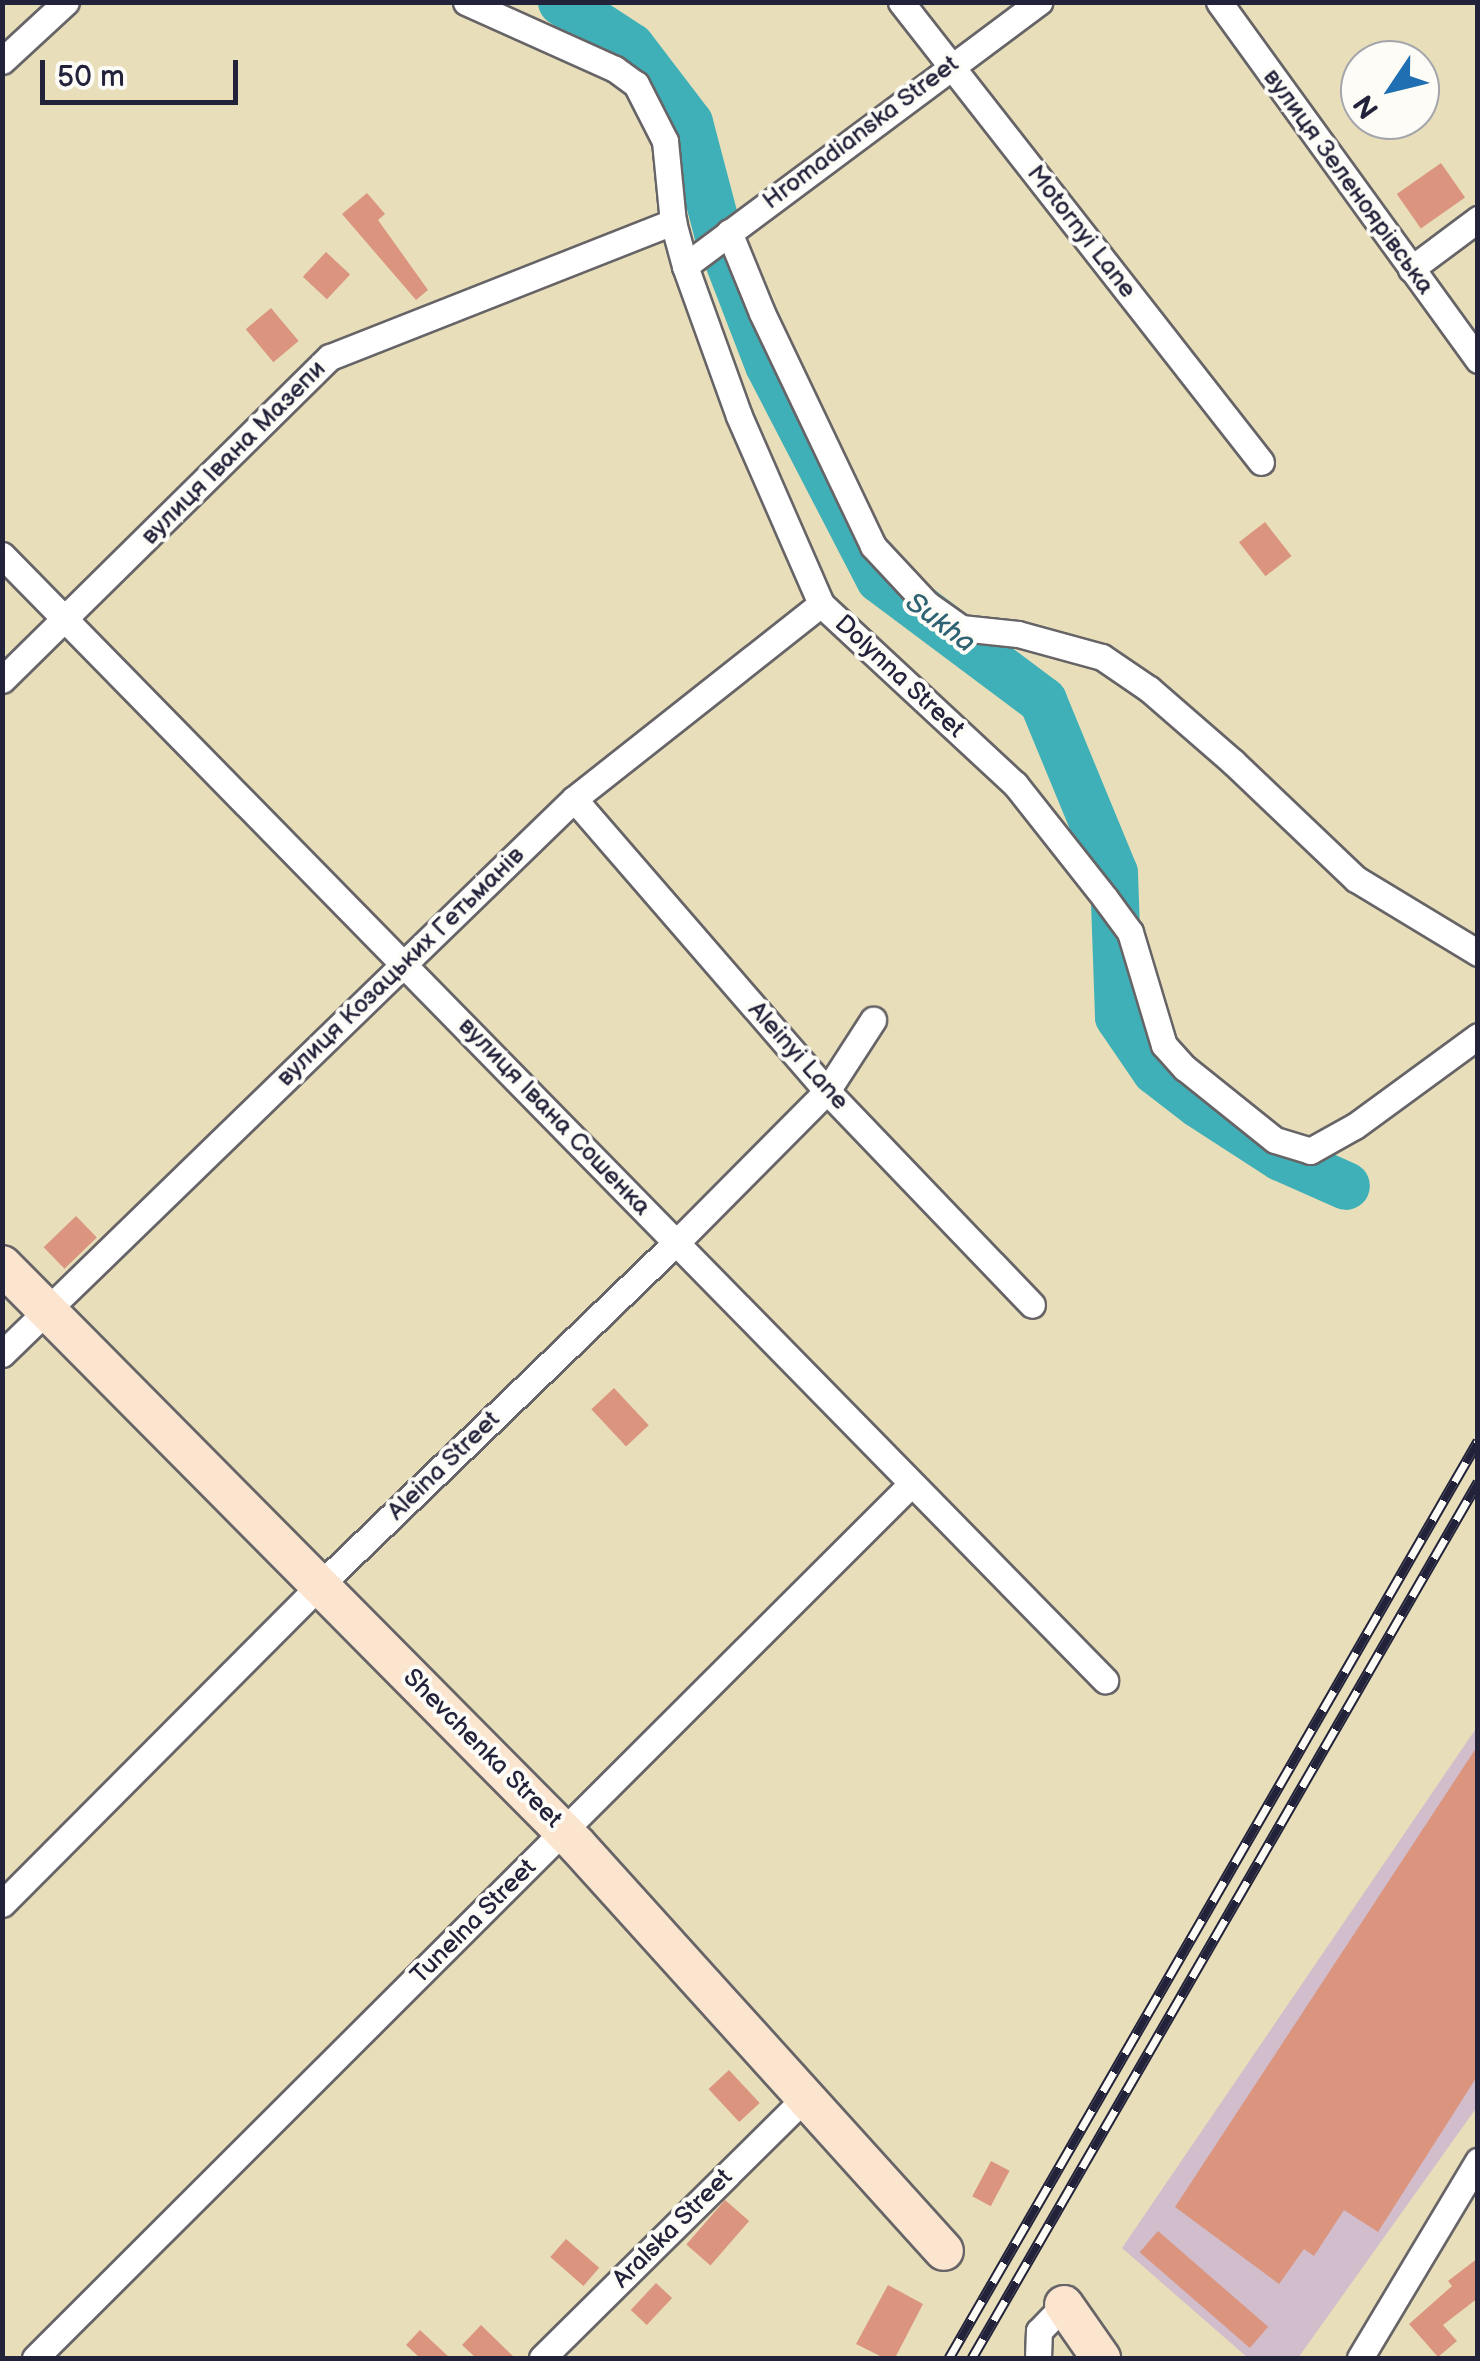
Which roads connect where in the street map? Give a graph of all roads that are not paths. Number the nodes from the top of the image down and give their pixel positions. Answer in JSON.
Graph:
{"nodes":[{"id":1,"x":66,"y":2,"type":"edge"},
{"id":2,"x":466,"y":2,"type":"edge"},
{"id":3,"x":901,"y":2,"type":"edge"},
{"id":4,"x":1039,"y":2,"type":"edge"},
{"id":5,"x":1219,"y":2,"type":"edge"},
{"id":6,"x":2,"y":61,"type":"edge"},
{"id":7,"x":950,"y":66,"type":"junction"},
{"id":8,"x":1478,"y":219,"type":"edge"},
{"id":9,"x":674,"y":222,"type":"junction"},
{"id":10,"x":729,"y":232,"type":"junction"},
{"id":11,"x":691,"y":264,"type":"junction"},
{"id":12,"x":1411,"y":268,"type":"junction"},
{"id":13,"x":1478,"y":360,"type":"edge"},
{"id":14,"x":1261,"y":462,"type":"dead end"},
{"id":15,"x":2,"y":555,"type":"edge"},
{"id":16,"x":821,"y":604,"type":"junction"},
{"id":17,"x":65,"y":620,"type":"junction"},
{"id":18,"x":2,"y":680,"type":"edge"},
{"id":19,"x":574,"y":799,"type":"junction"},
{"id":20,"x":1478,"y":953,"type":"edge"},
{"id":21,"x":406,"y":962,"type":"junction"},
{"id":22,"x":873,"y":1020,"type":"dead end"},
{"id":23,"x":1478,"y":1036,"type":"edge"},
{"id":24,"x":827,"y":1091,"type":"junction"},
{"id":25,"x":676,"y":1243,"type":"junction"},
{"id":26,"x":2,"y":1265,"type":"edge"},
{"id":27,"x":1032,"y":1305,"type":"dead end"},
{"id":28,"x":47,"y":1310,"type":"junction"},
{"id":29,"x":2,"y":1354,"type":"edge"},
{"id":30,"x":912,"y":1484,"type":"junction"},
{"id":31,"x":320,"y":1584,"type":"junction"},
{"id":32,"x":1105,"y":1680,"type":"dead end"},
{"id":33,"x":564,"y":1833,"type":"junction"},
{"id":34,"x":2,"y":1904,"type":"edge"},
{"id":35,"x":804,"y":2099,"type":"junction"},
{"id":36,"x":1478,"y":2161,"type":"edge"},
{"id":37,"x":944,"y":2251,"type":"dead end"},
{"id":38,"x":1064,"y":2305,"type":"joint"},
{"id":39,"x":35,"y":2358,"type":"edge"},
{"id":40,"x":542,"y":2358,"type":"edge"},
{"id":41,"x":1038,"y":2358,"type":"edge"},
{"id":42,"x":1102,"y":2358,"type":"edge"},
{"id":43,"x":1360,"y":2358,"type":"edge"}],
"edges":[{"from":1,"to":6,"type":"street"},
{"from":2,"to":9,"type":"street","name":"Dolynna Street"},
{"from":3,"to":7,"type":"street","name":"Motornyi Lane"},
{"from":4,"to":7,"type":"street","name":"Hromadianska Street"},
{"from":5,"to":12,"type":"street","name":"вулиця Зеленоярівська"},
{"from":7,"to":10,"type":"street","name":"Hromadianska Street"},
{"from":7,"to":14,"type":"street","name":"Motornyi Lane"},
{"from":8,"to":12,"type":"street"},
{"from":9,"to":11,"type":"street","name":"Dolynna Street"},
{"from":9,"to":17,"type":"street","name":"вулиця Івана Мазепи"},
{"from":10,"to":11,"type":"street","name":"Hromadianska Street"},
{"from":10,"to":20,"type":"street"},
{"from":11,"to":16,"type":"street","name":"Dolynna Street"},
{"from":12,"to":13,"type":"street","name":"вулиця Зеленоярівська"},
{"from":15,"to":17,"type":"street","name":"вулиця Івана Сошенка"},
{"from":16,"to":19,"type":"street","name":"вулиця Козацьких Гетьманів"},
{"from":16,"to":23,"type":"street","name":"Dolynna Street"},
{"from":17,"to":18,"type":"street","name":"вулиця Івана Мазепи"},
{"from":17,"to":21,"type":"street","name":"вулиця Івана Сошенка"},
{"from":19,"to":21,"type":"street","name":"вулиця Козацьких Гетьманів"},
{"from":19,"to":24,"type":"street","name":"Aleinyi Lane"},
{"from":21,"to":25,"type":"street","name":"вулиця Івана Сошенка"},
{"from":21,"to":28,"type":"street","name":"вулиця Козацьких Гетьманів"},
{"from":22,"to":24,"type":"street","name":"Aleina Street"},
{"from":24,"to":25,"type":"street","name":"Aleina Street"},
{"from":24,"to":27,"type":"street","name":"Aleinyi Lane"},
{"from":25,"to":30,"type":"street","name":"вулиця Івана Сошенка"},
{"from":25,"to":31,"type":"street","name":"Aleina Street"},
{"from":26,"to":28,"type":"street","name":"Shevchenka Street"},
{"from":28,"to":29,"type":"street","name":"вулиця Козацьких Гетьманів"},
{"from":28,"to":31,"type":"street","name":"Shevchenka Street"},
{"from":30,"to":32,"type":"street","name":"вулиця Івана Сошенка"},
{"from":30,"to":33,"type":"street","name":"Tunelna Street"},
{"from":31,"to":33,"type":"street","name":"Shevchenka Street"},
{"from":31,"to":34,"type":"street","name":"Aleina Street"},
{"from":33,"to":35,"type":"street","name":"Shevchenka Street"},
{"from":33,"to":39,"type":"street","name":"Tunelna Street"},
{"from":35,"to":37,"type":"street","name":"Shevchenka Street"},
{"from":35,"to":40,"type":"street","name":"Aralska Street"},
{"from":36,"to":43,"type":"street"},
{"from":38,"to":41,"type":"street"},
{"from":38,"to":42,"type":"street"}]}
